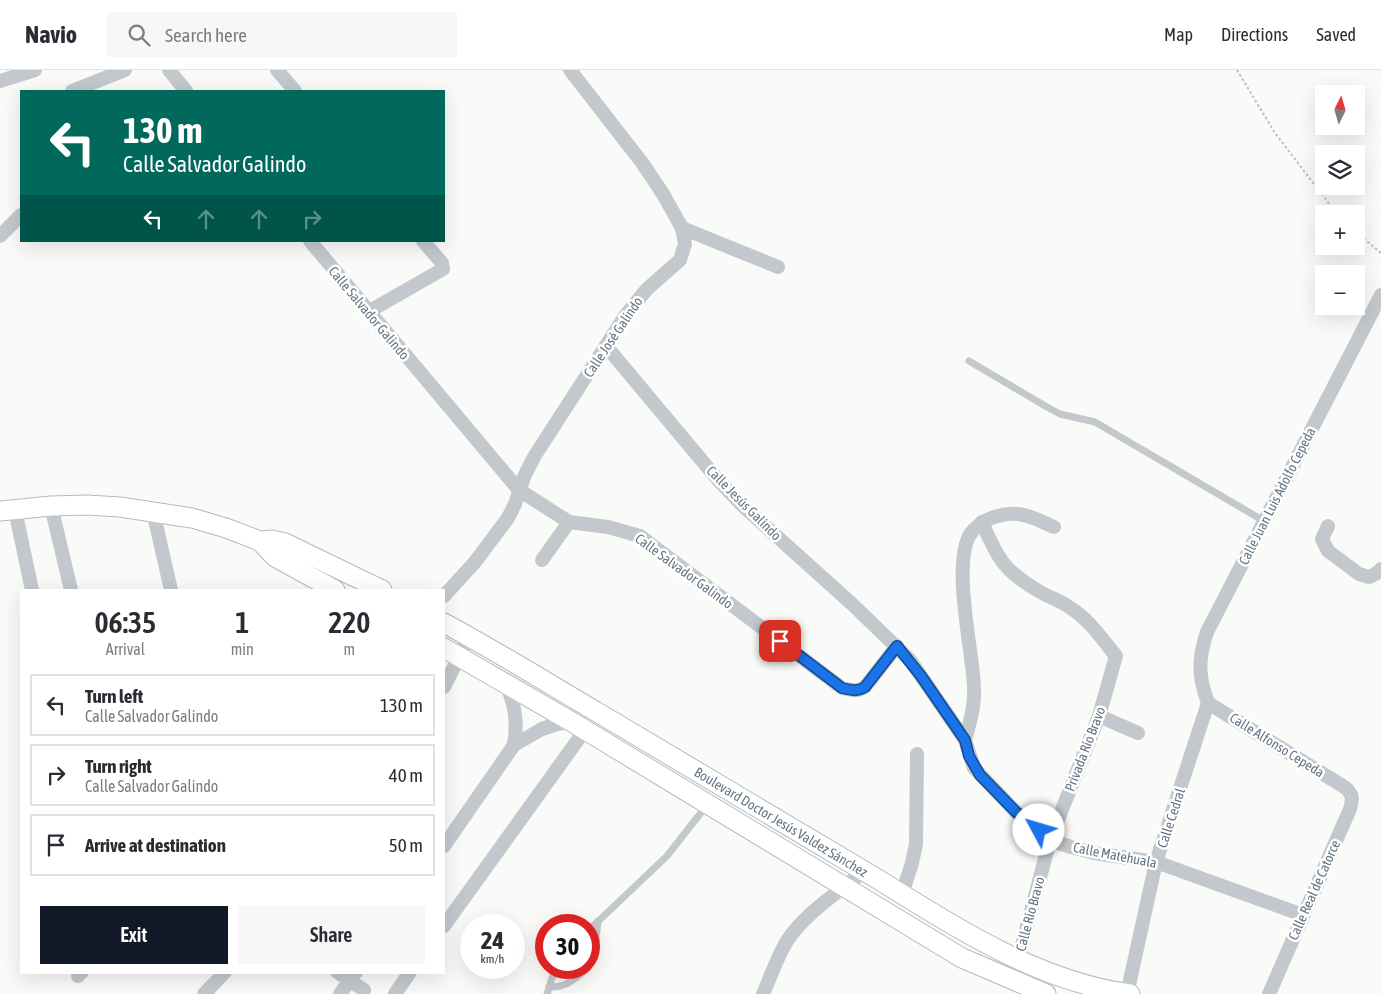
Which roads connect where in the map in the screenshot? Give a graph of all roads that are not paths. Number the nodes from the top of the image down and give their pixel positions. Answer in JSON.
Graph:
{"nodes":[{"id":1,"x":35,"y":70,"type":"edge"},
{"id":2,"x":169,"y":70,"type":"edge"},
{"id":3,"x":277,"y":70,"type":"edge"},
{"id":4,"x":570,"y":70,"type":"edge"},
{"id":5,"x":118,"y":71,"type":"edge"},
{"id":6,"x":0,"y":81,"type":"edge"},
{"id":7,"x":74,"y":90,"type":"edge"},
{"id":8,"x":185,"y":90,"type":"edge"},
{"id":9,"x":294,"y":90,"type":"edge"},
{"id":10,"x":20,"y":216,"type":"edge"},
{"id":11,"x":682,"y":228,"type":"junction"},
{"id":12,"x":0,"y":236,"type":"edge"},
{"id":13,"x":311,"y":242,"type":"edge"},
{"id":14,"x":424,"y":242,"type":"edge"},
{"id":15,"x":778,"y":267,"type":"dead end"},
{"id":16,"x":1381,"y":294,"type":"edge"},
{"id":17,"x":368,"y":312,"type":"junction"},
{"id":18,"x":606,"y":346,"type":"junction"},
{"id":19,"x":969,"y":362,"type":"dead end"},
{"id":20,"x":519,"y":490,"type":"junction"},
{"id":21,"x":51,"y":506,"type":"junction"},
{"id":22,"x":8,"y":510,"type":"edge"},
{"id":23,"x":153,"y":511,"type":"junction"},
{"id":24,"x":1264,"y":521,"type":"junction"},
{"id":25,"x":569,"y":522,"type":"junction"},
{"id":26,"x":982,"y":522,"type":"junction"},
{"id":27,"x":1328,"y":526,"type":"dead end"},
{"id":28,"x":1054,"y":527,"type":"dead end"},
{"id":29,"x":260,"y":541,"type":"junction"},
{"id":30,"x":542,"y":560,"type":"dead end"},
{"id":31,"x":1381,"y":568,"type":"edge"},
{"id":32,"x":32,"y":589,"type":"edge"},
{"id":33,"x":71,"y":589,"type":"edge"},
{"id":34,"x":170,"y":589,"type":"edge"},
{"id":35,"x":333,"y":589,"type":"edge"},
{"id":36,"x":380,"y":589,"type":"edge"},
{"id":37,"x":445,"y":595,"type":"edge"},
{"id":38,"x":445,"y":624,"type":"edge"},
{"id":39,"x":469,"y":637,"type":"junction"},
{"id":40,"x":897,"y":646,"type":"junction"},
{"id":41,"x":451,"y":652,"type":"edge"},
{"id":42,"x":445,"y":682,"type":"edge"},
{"id":43,"x":506,"y":684,"type":"junction"},
{"id":44,"x":1208,"y":703,"type":"junction"},
{"id":45,"x":1099,"y":716,"type":"junction"},
{"id":46,"x":579,"y":726,"type":"junction"},
{"id":47,"x":1138,"y":733,"type":"dead end"},
{"id":48,"x":965,"y":740,"type":"junction"},
{"id":49,"x":514,"y":745,"type":"junction"},
{"id":50,"x":917,"y":754,"type":"dead end"},
{"id":51,"x":1346,"y":788,"type":"joint"},
{"id":52,"x":707,"y":805,"type":"junction"},
{"id":53,"x":1050,"y":840,"type":"junction"},
{"id":54,"x":445,"y":845,"type":"edge"},
{"id":55,"x":1156,"y":862,"type":"junction"},
{"id":56,"x":864,"y":871,"type":"junction"},
{"id":57,"x":846,"y":886,"type":"junction"},
{"id":58,"x":902,"y":894,"type":"junction"},
{"id":59,"x":1303,"y":915,"type":"junction"},
{"id":60,"x":600,"y":920,"type":"edge"},
{"id":61,"x":445,"y":925,"type":"edge"},
{"id":62,"x":1018,"y":960,"type":"junction"},
{"id":63,"x":409,"y":974,"type":"edge"},
{"id":64,"x":217,"y":975,"type":"edge"},
{"id":65,"x":353,"y":977,"type":"edge"},
{"id":66,"x":574,"y":979,"type":"edge"},
{"id":67,"x":364,"y":990,"type":"dead end"},
{"id":68,"x":548,"y":990,"type":"edge"},
{"id":69,"x":204,"y":994,"type":"edge"},
{"id":70,"x":340,"y":994,"type":"edge"},
{"id":71,"x":395,"y":994,"type":"edge"},
{"id":72,"x":763,"y":994,"type":"edge"},
{"id":73,"x":1046,"y":994,"type":"edge"},
{"id":74,"x":1128,"y":994,"type":"edge"},
{"id":75,"x":1269,"y":994,"type":"edge"}],
"edges":[{"from":1,"to":6,"type":"street"},
{"from":2,"to":8,"type":"street"},
{"from":3,"to":9,"type":"street"},
{"from":4,"to":11,"type":"street","name":"Calle José Galindo"},
{"from":5,"to":7,"type":"street"},
{"from":10,"to":12,"type":"street"},
{"from":11,"to":15,"type":"street"},
{"from":11,"to":18,"type":"street","name":"Calle José Galindo"},
{"from":13,"to":17,"type":"street","name":"Calle Salvador Galindo"},
{"from":14,"to":17,"type":"street"},
{"from":16,"to":24,"type":"street","name":"Calle Juan Luis Adolfo Cepeda"},
{"from":17,"to":20,"type":"street","name":"Calle Salvador Galindo"},
{"from":18,"to":20,"type":"street","name":"Calle José Galindo"},
{"from":18,"to":40,"type":"street","name":"Calle Jesús Galindo"},
{"from":19,"to":24,"type":"lane"},
{"from":20,"to":25,"type":"street","name":"Calle Salvador Galindo"},
{"from":20,"to":37,"type":"street","name":"Calle José Galindo"},
{"from":21,"to":22,"type":"main road"},
{"from":21,"to":23,"type":"main road"},
{"from":21,"to":33,"type":"street"},
{"from":22,"to":32,"type":"street"},
{"from":23,"to":29,"type":"main road"},
{"from":23,"to":34,"type":"street"},
{"from":24,"to":44,"type":"street","name":"Calle Juan Luis Adolfo Cepeda"},
{"from":25,"to":30,"type":"street"},
{"from":25,"to":40,"type":"street","name":"Calle Salvador Galindo"},
{"from":26,"to":28,"type":"street"},
{"from":26,"to":45,"type":"street","name":"Privada Río Bravo"},
{"from":26,"to":48,"type":"street"},
{"from":27,"to":31,"type":"street"},
{"from":29,"to":35,"type":"main road"},
{"from":29,"to":36,"type":"main road"},
{"from":38,"to":39,"type":"main road","name":"Boulevard Doctor Jesús Valdez Sánchez"},
{"from":39,"to":41,"type":"street"},
{"from":39,"to":56,"type":"main road","name":"Boulevard Doctor Jesús Valdez Sánchez"},
{"from":40,"to":48,"type":"street","name":"Calle Matehuala"},
{"from":41,"to":42,"type":"street"},
{"from":41,"to":43,"type":"main road","name":"Boulevard Doctor Jesús Valdez Sánchez"},
{"from":43,"to":46,"type":"main road","name":"Boulevard Doctor Jesús Valdez Sánchez"},
{"from":43,"to":49,"type":"street"},
{"from":44,"to":51,"type":"street","name":"Calle Alfonso Cepeda"},
{"from":44,"to":55,"type":"street","name":"Calle Cedral"},
{"from":45,"to":47,"type":"street"},
{"from":45,"to":53,"type":"street","name":"Privada Río Bravo"},
{"from":46,"to":49,"type":"street"},
{"from":46,"to":52,"type":"main road","name":"Boulevard Doctor Jesús Valdez Sánchez"},
{"from":46,"to":61,"type":"street"},
{"from":48,"to":53,"type":"street","name":"Calle Matehuala"},
{"from":49,"to":54,"type":"street"},
{"from":50,"to":58,"type":"street"},
{"from":51,"to":59,"type":"street","name":"Calle Real de Catorce"},
{"from":52,"to":57,"type":"main road","name":"Boulevard Doctor Jesús Valdez Sánchez"},
{"from":52,"to":60,"type":"lane"},
{"from":53,"to":55,"type":"street","name":"Calle Matehuala"},
{"from":53,"to":62,"type":"street","name":"Calle Río Bravo"},
{"from":55,"to":59,"type":"street","name":"Calle Matehuala"},
{"from":55,"to":74,"type":"street","name":"Calle Cedral"},
{"from":56,"to":57,"type":"street"},
{"from":56,"to":58,"type":"main road","name":"Boulevard Doctor Jesús Valdez Sánchez"},
{"from":57,"to":72,"type":"street"},
{"from":57,"to":73,"type":"main road","name":"Boulevard Doctor Jesús Valdez Sánchez"},
{"from":58,"to":62,"type":"main road","name":"Boulevard Doctor Jesús Valdez Sánchez"},
{"from":59,"to":75,"type":"street","name":"Calle Real de Catorce"},
{"from":62,"to":74,"type":"main road","name":"Boulevard Doctor Jesús Valdez Sánchez"},
{"from":63,"to":71,"type":"street"},
{"from":64,"to":69,"type":"street"},
{"from":65,"to":67,"type":"street"},
{"from":65,"to":70,"type":"street"},
{"from":66,"to":68,"type":"lane"}]}
